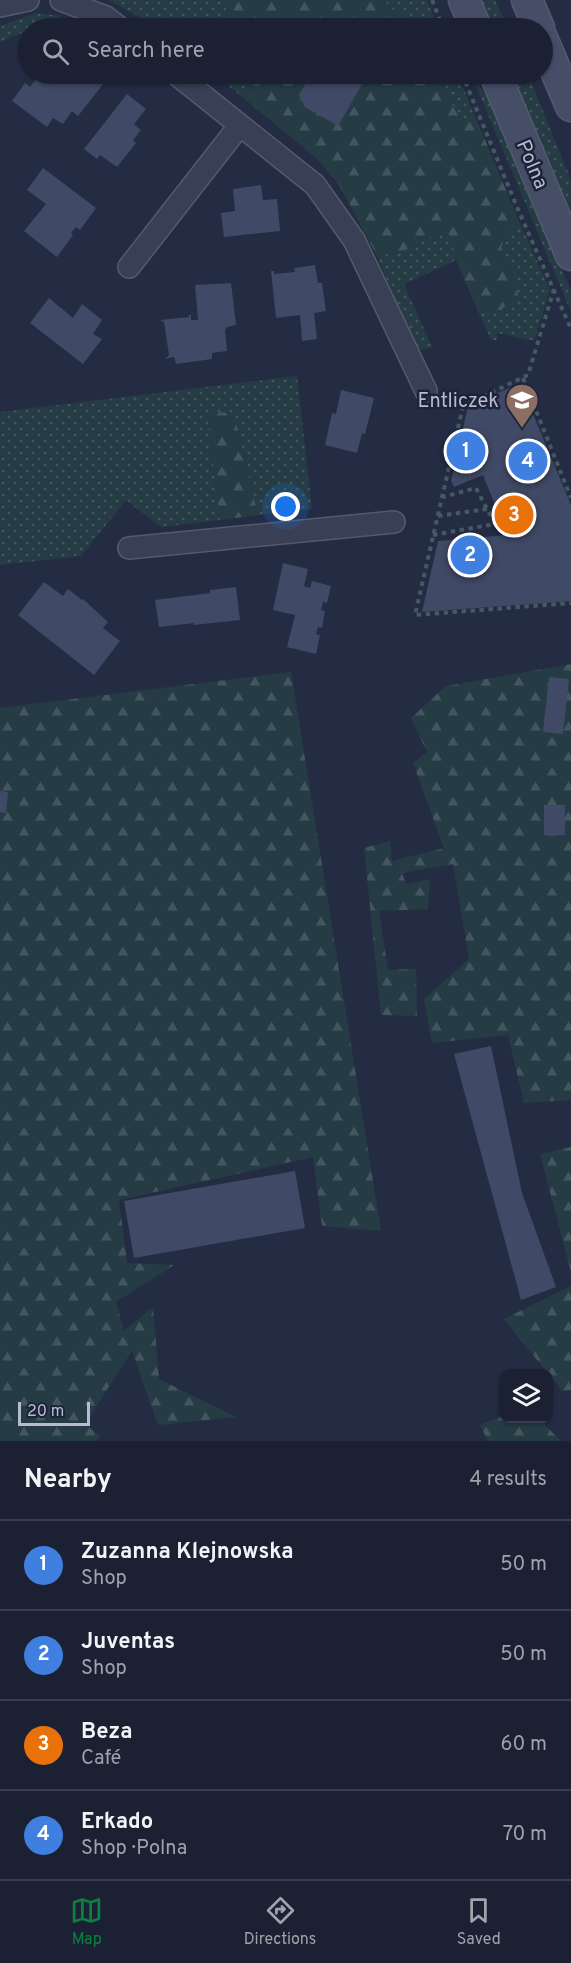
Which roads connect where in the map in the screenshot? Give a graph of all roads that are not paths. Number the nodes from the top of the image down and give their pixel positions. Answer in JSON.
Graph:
{"nodes":[{"id":1,"x":28,"y":0,"type":"edge"},
{"id":2,"x":61,"y":0,"type":"edge"},
{"id":3,"x":464,"y":0,"type":"edge"},
{"id":4,"x":0,"y":6,"type":"edge"},
{"id":5,"x":107,"y":18,"type":"edge"},
{"id":6,"x":472,"y":18,"type":"edge"},
{"id":7,"x":553,"y":62,"type":"edge"},
{"id":8,"x":189,"y":84,"type":"edge"},
{"id":9,"x":499,"y":84,"type":"edge"},
{"id":10,"x":571,"y":106,"type":"edge"},
{"id":11,"x":240,"y":125,"type":"junction"},
{"id":12,"x":571,"y":255,"type":"edge"},
{"id":13,"x":129,"y":267,"type":"dead end"},
{"id":14,"x":426,"y":391,"type":"dead end"},
{"id":15,"x":394,"y":522,"type":"dead end"},
{"id":16,"x":129,"y":548,"type":"dead end"}],
"edges":[{"from":1,"to":4,"type":"street"},
{"from":2,"to":5,"type":"street"},
{"from":3,"to":6,"type":"street"},
{"from":7,"to":10,"type":"street"},
{"from":8,"to":11,"type":"street"},
{"from":9,"to":12,"type":"street","name":"Polna"},
{"from":11,"to":13,"type":"street"},
{"from":11,"to":14,"type":"street"},
{"from":15,"to":16,"type":"street"}]}
